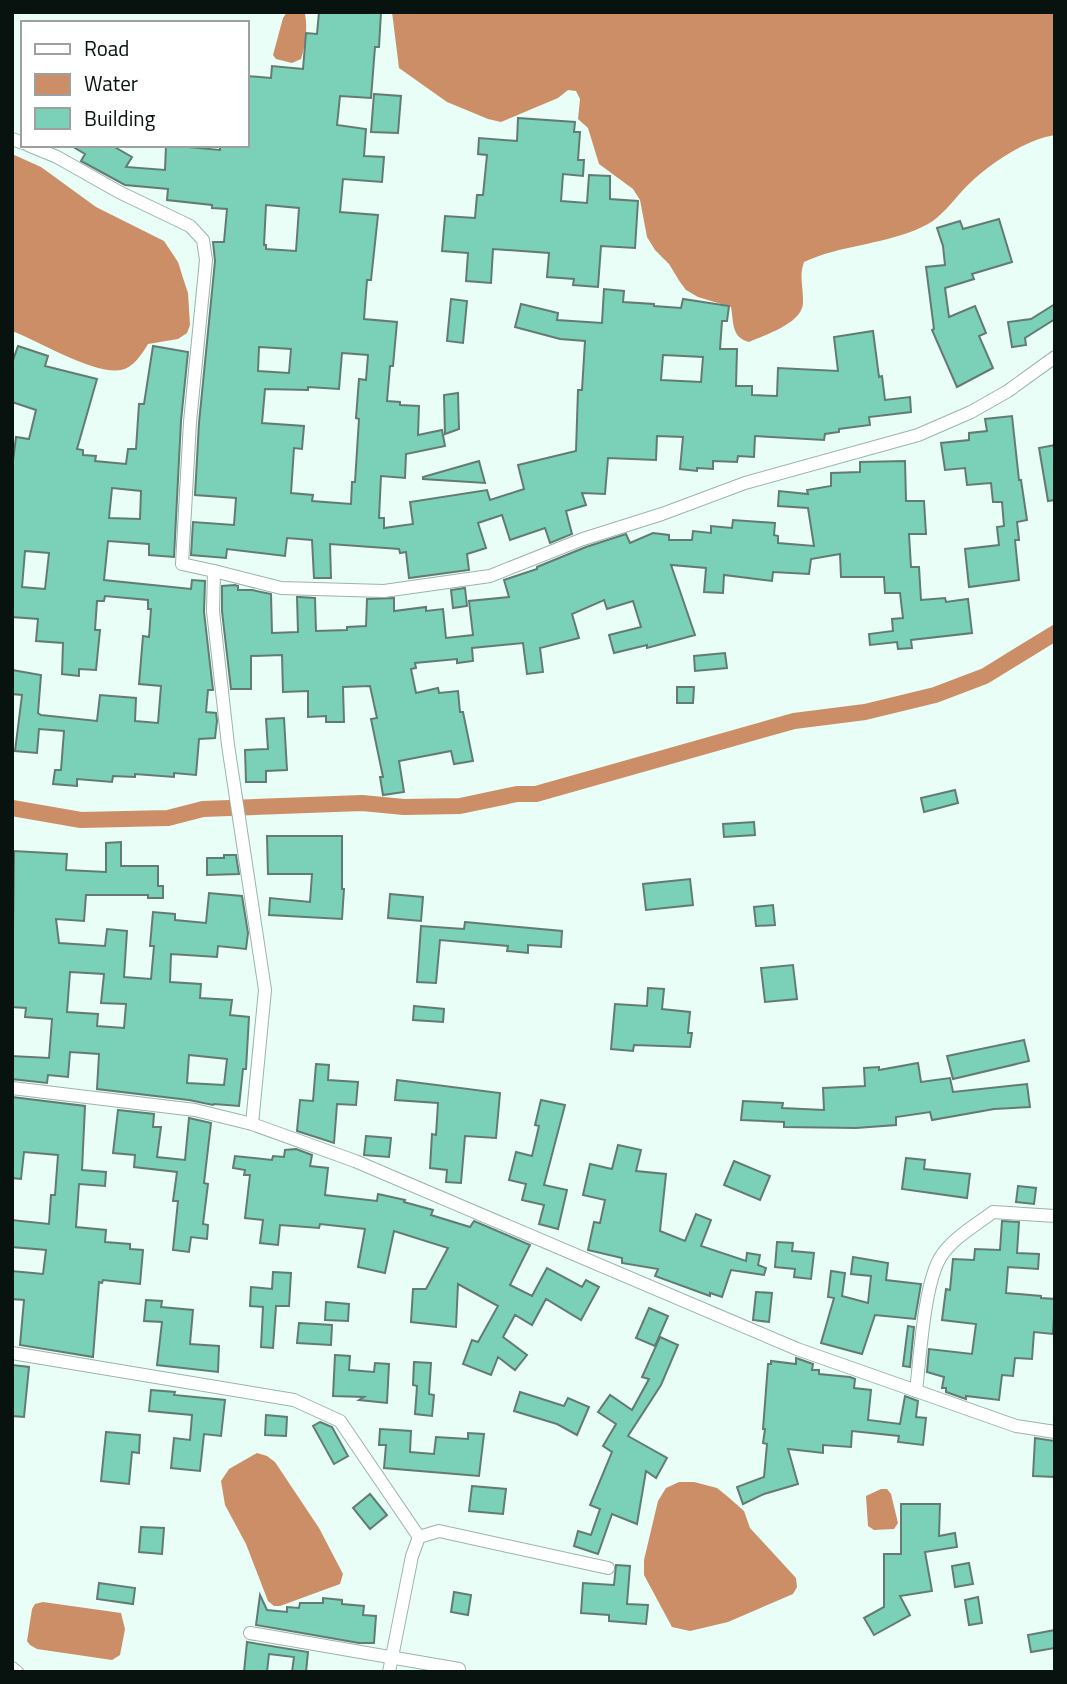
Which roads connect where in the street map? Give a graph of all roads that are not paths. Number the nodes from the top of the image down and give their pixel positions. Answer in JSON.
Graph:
{"nodes":[{"id":1,"x":33,"y":147,"type":"edge"},
{"id":2,"x":1055,"y":357,"type":"edge"},
{"id":3,"x":215,"y":571,"type":"junction"},
{"id":4,"x":12,"y":1088,"type":"edge"},
{"id":5,"x":252,"y":1124,"type":"junction"},
{"id":6,"x":1055,"y":1216,"type":"edge"},
{"id":7,"x":12,"y":1353,"type":"edge"},
{"id":8,"x":915,"y":1391,"type":"junction"},
{"id":9,"x":1055,"y":1432,"type":"edge"},
{"id":10,"x":419,"y":1537,"type":"junction"},
{"id":11,"x":608,"y":1567,"type":"dead end"},
{"id":12,"x":250,"y":1633,"type":"dead end"},
{"id":13,"x":392,"y":1657,"type":"junction"},
{"id":14,"x":12,"y":1668,"type":"edge"},
{"id":15,"x":459,"y":1669,"type":"dead end"},
{"id":16,"x":17,"y":1672,"type":"edge"},
{"id":17,"x":388,"y":1672,"type":"edge"}],
"edges":[{"from":1,"to":3,"type":"street"},
{"from":2,"to":3,"type":"street"},
{"from":3,"to":5,"type":"street"},
{"from":4,"to":5,"type":"street"},
{"from":5,"to":8,"type":"street"},
{"from":6,"to":8,"type":"street"},
{"from":7,"to":10,"type":"street"},
{"from":8,"to":9,"type":"street"},
{"from":10,"to":11,"type":"street"},
{"from":10,"to":13,"type":"street"},
{"from":12,"to":13,"type":"street"},
{"from":13,"to":15,"type":"street"},
{"from":13,"to":17,"type":"street"},
{"from":14,"to":16,"type":"street"}]}
